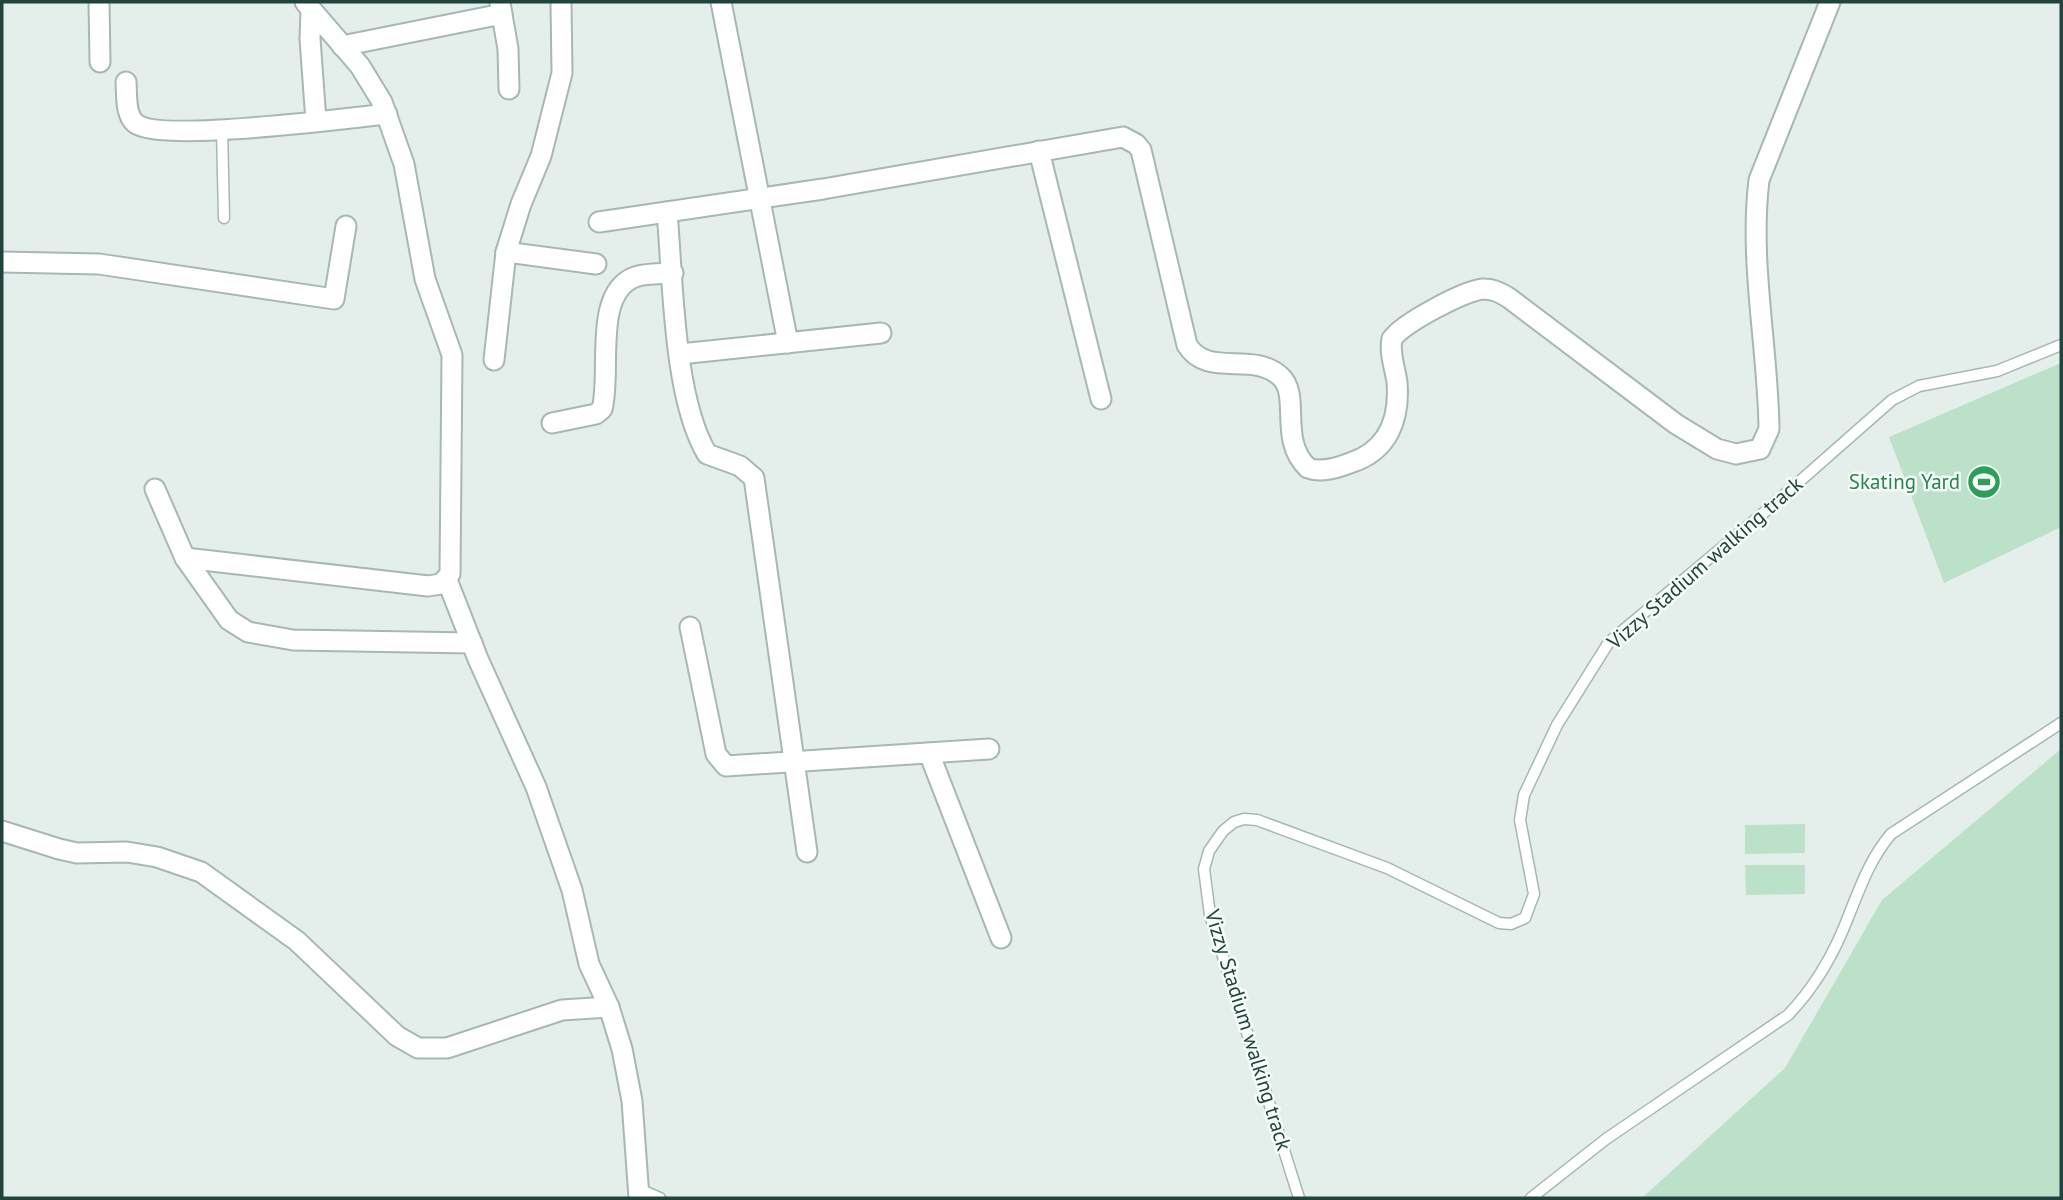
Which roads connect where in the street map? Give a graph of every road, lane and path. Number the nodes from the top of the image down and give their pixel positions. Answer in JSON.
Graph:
{"nodes":[{"id":1,"x":99,"y":2,"type":"edge"},
{"id":2,"x":561,"y":2,"type":"edge"},
{"id":3,"x":720,"y":2,"type":"edge"},
{"id":4,"x":1830,"y":2,"type":"edge"},
{"id":5,"x":308,"y":6,"type":"edge"},
{"id":6,"x":501,"y":8,"type":"edge"},
{"id":7,"x":342,"y":46,"type":"junction"},
{"id":8,"x":100,"y":62,"type":"dead end"},
{"id":9,"x":126,"y":82,"type":"dead end"},
{"id":10,"x":509,"y":89,"type":"dead end"},
{"id":11,"x":387,"y":114,"type":"junction"},
{"id":12,"x":316,"y":121,"type":"junction"},
{"id":13,"x":222,"y":128,"type":"junction"},
{"id":14,"x":1039,"y":151,"type":"junction"},
{"id":15,"x":760,"y":198,"type":"junction"},
{"id":16,"x":667,"y":212,"type":"junction"},
{"id":17,"x":225,"y":218,"type":"dead end"},
{"id":18,"x":599,"y":222,"type":"dead end"},
{"id":19,"x":346,"y":226,"type":"dead end"},
{"id":20,"x":506,"y":252,"type":"junction"},
{"id":21,"x":2,"y":262,"type":"edge"},
{"id":22,"x":596,"y":264,"type":"dead end"},
{"id":23,"x":673,"y":273,"type":"junction"},
{"id":24,"x":881,"y":333,"type":"dead end"},
{"id":25,"x":788,"y":343,"type":"junction"},
{"id":26,"x":2061,"y":345,"type":"edge"},
{"id":27,"x":680,"y":354,"type":"junction"},
{"id":28,"x":494,"y":360,"type":"dead end"},
{"id":29,"x":1101,"y":399,"type":"dead end"},
{"id":30,"x":552,"y":423,"type":"dead end"},
{"id":31,"x":155,"y":489,"type":"dead end"},
{"id":32,"x":185,"y":558,"type":"junction"},
{"id":33,"x":447,"y":580,"type":"junction"},
{"id":34,"x":690,"y":627,"type":"dead end"},
{"id":35,"x":472,"y":643,"type":"junction"},
{"id":36,"x":2061,"y":723,"type":"edge"},
{"id":37,"x":989,"y":749,"type":"dead end"},
{"id":38,"x":929,"y":753,"type":"junction"},
{"id":39,"x":795,"y":763,"type":"junction"},
{"id":40,"x":2,"y":831,"type":"edge"},
{"id":41,"x":807,"y":852,"type":"dead end"},
{"id":42,"x":1001,"y":938,"type":"dead end"},
{"id":43,"x":609,"y":1007,"type":"junction"},
{"id":44,"x":639,"y":1194,"type":"edge"},
{"id":45,"x":660,"y":1198,"type":"edge"},
{"id":46,"x":1299,"y":1198,"type":"edge"},
{"id":47,"x":1531,"y":1198,"type":"edge"}],
"edges":[{"from":1,"to":8,"type":"street"},
{"from":2,"to":20,"type":"street"},
{"from":3,"to":15,"type":"street"},
{"from":4,"to":14,"type":"street"},
{"from":5,"to":7,"type":"street"},
{"from":5,"to":12,"type":"street"},
{"from":6,"to":7,"type":"street"},
{"from":6,"to":10,"type":"street"},
{"from":7,"to":11,"type":"street"},
{"from":9,"to":13,"type":"street"},
{"from":11,"to":12,"type":"street"},
{"from":11,"to":33,"type":"street"},
{"from":12,"to":13,"type":"street"},
{"from":13,"to":17,"type":"lane"},
{"from":14,"to":15,"type":"street"},
{"from":14,"to":29,"type":"street"},
{"from":15,"to":16,"type":"street"},
{"from":15,"to":25,"type":"street"},
{"from":16,"to":18,"type":"street"},
{"from":16,"to":23,"type":"street"},
{"from":19,"to":21,"type":"street"},
{"from":20,"to":22,"type":"street"},
{"from":20,"to":28,"type":"street"},
{"from":23,"to":27,"type":"street"},
{"from":23,"to":30,"type":"street"},
{"from":24,"to":25,"type":"street"},
{"from":25,"to":27,"type":"street"},
{"from":26,"to":46,"type":"lane","name":"Vizzy Stadium walking track"},
{"from":27,"to":39,"type":"street"},
{"from":31,"to":32,"type":"street"},
{"from":32,"to":33,"type":"street"},
{"from":32,"to":35,"type":"street"},
{"from":33,"to":35,"type":"street"},
{"from":34,"to":39,"type":"street"},
{"from":35,"to":43,"type":"street"},
{"from":36,"to":47,"type":"lane"},
{"from":37,"to":38,"type":"street"},
{"from":38,"to":39,"type":"street"},
{"from":38,"to":42,"type":"street"},
{"from":39,"to":41,"type":"street"},
{"from":40,"to":43,"type":"street"},
{"from":43,"to":44,"type":"street"},
{"from":44,"to":45,"type":"lane"}]}
